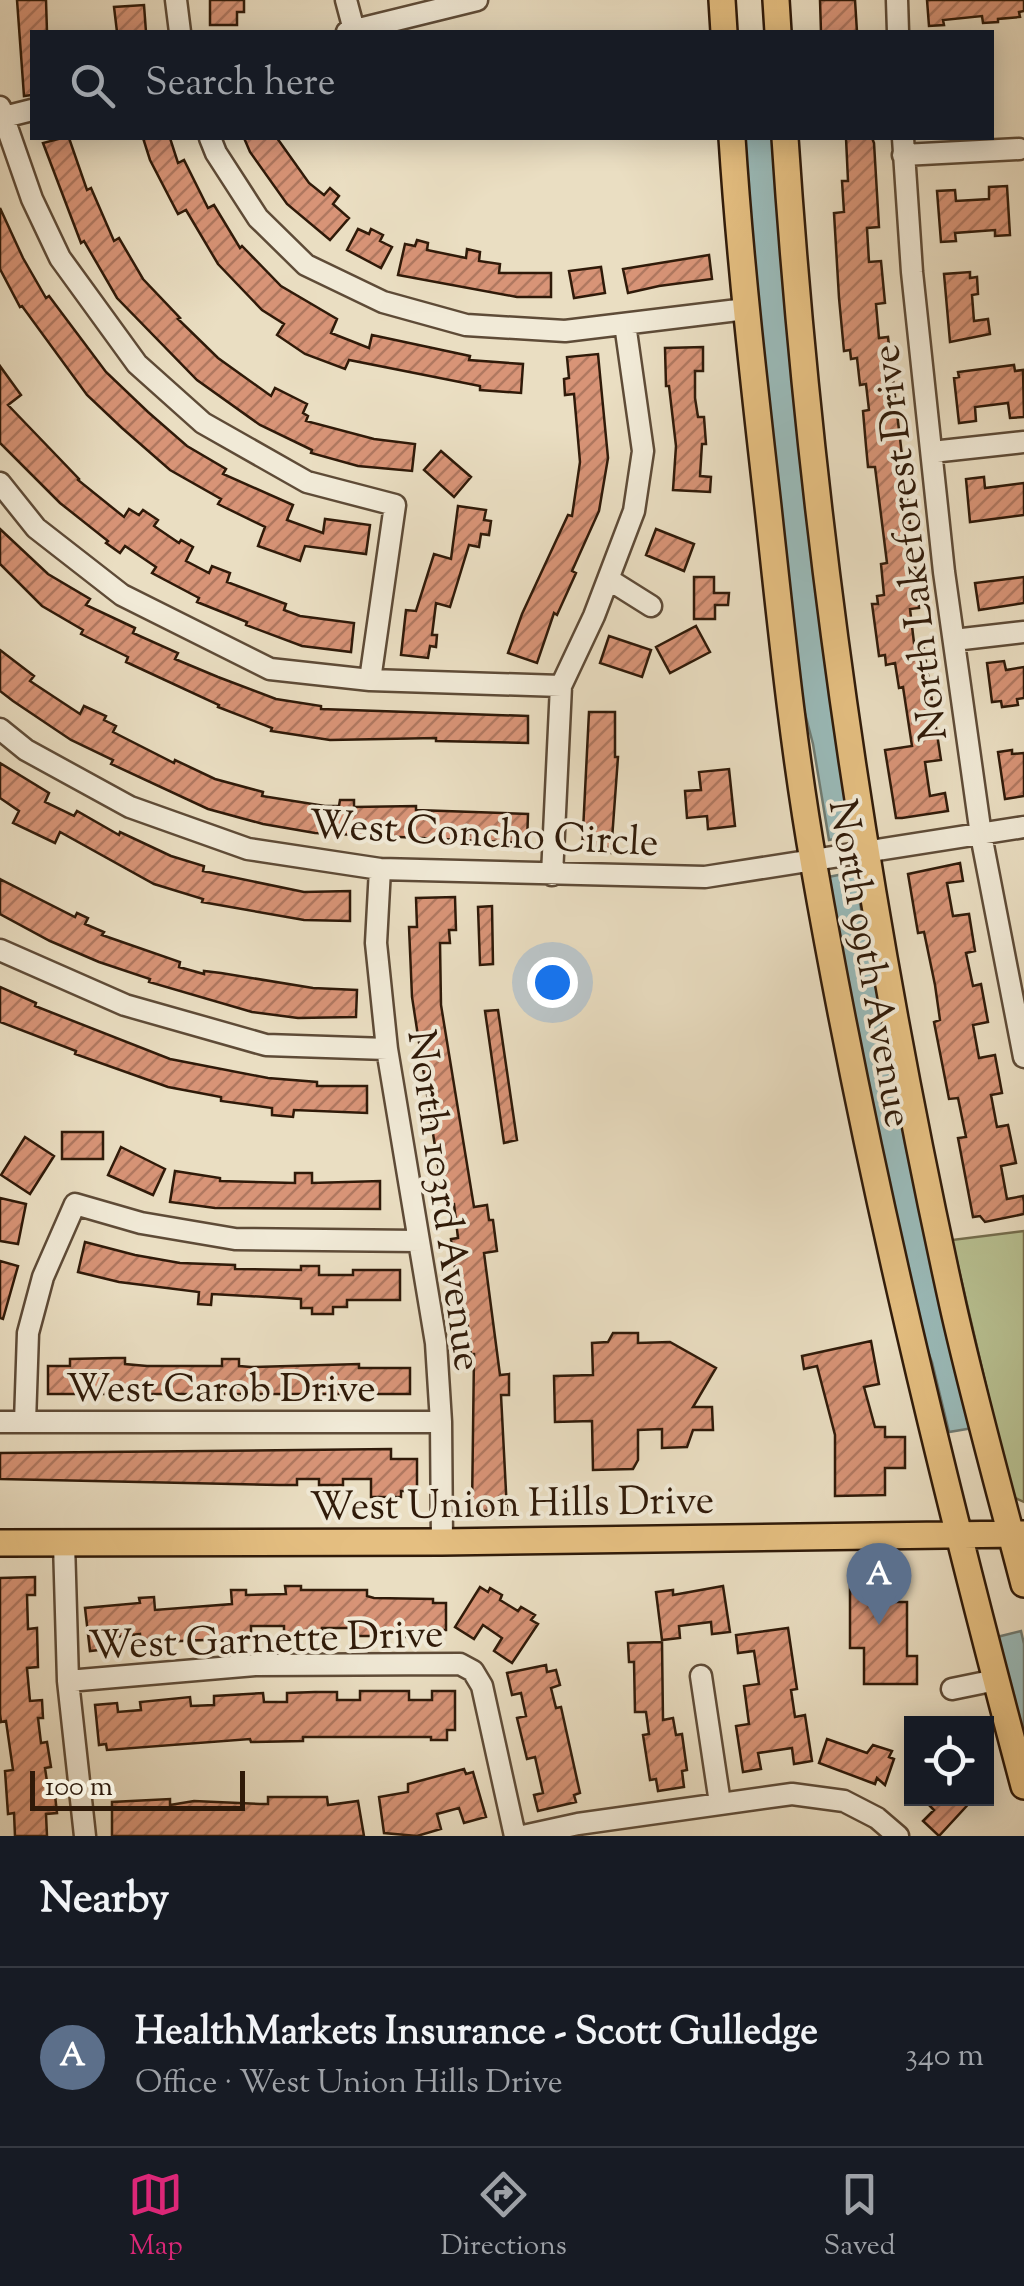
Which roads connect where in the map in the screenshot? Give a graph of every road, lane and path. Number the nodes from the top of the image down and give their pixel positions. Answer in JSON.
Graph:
{"nodes":[{"id":1,"x":176,"y":0,"type":"edge"},
{"id":2,"x":346,"y":0,"type":"edge"},
{"id":3,"x":477,"y":0,"type":"edge"},
{"id":4,"x":722,"y":0,"type":"edge"},
{"id":5,"x":776,"y":0,"type":"edge"},
{"id":6,"x":897,"y":0,"type":"edge"},
{"id":7,"x":180,"y":30,"type":"edge"},
{"id":8,"x":350,"y":30,"type":"edge"},
{"id":9,"x":354,"y":30,"type":"edge"},
{"id":10,"x":724,"y":30,"type":"edge"},
{"id":11,"x":778,"y":30,"type":"edge"},
{"id":12,"x":898,"y":30,"type":"edge"},
{"id":13,"x":30,"y":110,"type":"edge"},
{"id":14,"x":1,"y":114,"type":"edge"},
{"id":15,"x":211,"y":140,"type":"edge"},
{"id":16,"x":732,"y":140,"type":"edge"},
{"id":17,"x":785,"y":140,"type":"edge"},
{"id":18,"x":903,"y":146,"type":"edge"},
{"id":19,"x":1019,"y":148,"type":"dead end"},
{"id":20,"x":746,"y":309,"type":"junction"},
{"id":21,"x":625,"y":324,"type":"junction"},
{"id":22,"x":1024,"y":442,"type":"edge"},
{"id":23,"x":932,"y":452,"type":"junction"},
{"id":24,"x":0,"y":483,"type":"edge"},
{"id":25,"x":608,"y":579,"type":"junction"},
{"id":26,"x":651,"y":606,"type":"dead end"},
{"id":27,"x":1024,"y":632,"type":"edge"},
{"id":28,"x":954,"y":640,"type":"junction"},
{"id":29,"x":370,"y":680,"type":"junction"},
{"id":30,"x":560,"y":686,"type":"junction"},
{"id":31,"x":0,"y":729,"type":"edge"},
{"id":32,"x":1024,"y":827,"type":"edge"},
{"id":33,"x":981,"y":835,"type":"junction"},
{"id":34,"x":866,"y":854,"type":"junction"},
{"id":35,"x":813,"y":862,"type":"junction"},
{"id":36,"x":380,"y":869,"type":"junction"},
{"id":37,"x":552,"y":875,"type":"junction"},
{"id":38,"x":0,"y":950,"type":"edge"},
{"id":39,"x":1021,"y":1022,"type":"edge"},
{"id":40,"x":387,"y":1049,"type":"junction"},
{"id":41,"x":1024,"y":1056,"type":"edge"},
{"id":42,"x":418,"y":1241,"type":"junction"},
{"id":43,"x":0,"y":1422,"type":"edge"},
{"id":44,"x":25,"y":1422,"type":"junction"},
{"id":45,"x":441,"y":1422,"type":"junction"},
{"id":46,"x":958,"y":1533,"type":"junction"},
{"id":47,"x":1018,"y":1534,"type":"edge"},
{"id":48,"x":442,"y":1542,"type":"junction"},
{"id":49,"x":0,"y":1543,"type":"edge"},
{"id":50,"x":64,"y":1543,"type":"junction"},
{"id":51,"x":1024,"y":1584,"type":"edge"},
{"id":52,"x":701,"y":1676,"type":"dead end"},
{"id":53,"x":996,"y":1680,"type":"junction"},
{"id":54,"x":68,"y":1681,"type":"junction"},
{"id":55,"x":952,"y":1689,"type":"dead end"},
{"id":56,"x":1024,"y":1786,"type":"edge"},
{"id":57,"x":720,"y":1803,"type":"junction"},
{"id":58,"x":85,"y":1836,"type":"edge"},
{"id":59,"x":515,"y":1836,"type":"edge"},
{"id":60,"x":523,"y":1836,"type":"edge"},
{"id":61,"x":898,"y":1836,"type":"edge"}],
"edges":[{"from":1,"to":7,"type":"street"},
{"from":2,"to":8,"type":"street"},
{"from":3,"to":9,"type":"street"},
{"from":4,"to":10,"type":"main road"},
{"from":5,"to":11,"type":"main road"},
{"from":6,"to":12,"type":"street"},
{"from":13,"to":14,"type":"street"},
{"from":14,"to":29,"type":"street"},
{"from":15,"to":21,"type":"street"},
{"from":16,"to":20,"type":"main road","name":"North 99th Avenue"},
{"from":17,"to":34,"type":"main road","name":"North 99th Avenue"},
{"from":18,"to":19,"type":"street"},
{"from":18,"to":23,"type":"street","name":"North Lakeforest Drive"},
{"from":20,"to":21,"type":"street"},
{"from":20,"to":35,"type":"main road","name":"North 99th Avenue"},
{"from":21,"to":25,"type":"street"},
{"from":22,"to":23,"type":"street"},
{"from":23,"to":28,"type":"street","name":"North Lakeforest Drive"},
{"from":24,"to":29,"type":"street"},
{"from":25,"to":26,"type":"street"},
{"from":25,"to":30,"type":"street"},
{"from":27,"to":28,"type":"street"},
{"from":28,"to":33,"type":"street","name":"North Lakeforest Drive"},
{"from":29,"to":30,"type":"street"},
{"from":30,"to":37,"type":"street"},
{"from":31,"to":36,"type":"street","name":"West Concho Circle"},
{"from":32,"to":33,"type":"street","name":"West Concho Circle"},
{"from":33,"to":34,"type":"street","name":"West Concho Circle"},
{"from":33,"to":39,"type":"street","name":"North Lakeforest Drive"},
{"from":34,"to":35,"type":"street","name":"West Concho Circle"},
{"from":34,"to":47,"type":"main road","name":"North 99th Avenue"},
{"from":35,"to":37,"type":"street","name":"West Concho Circle"},
{"from":35,"to":46,"type":"main road","name":"North 99th Avenue"},
{"from":36,"to":37,"type":"street","name":"West Concho Circle"},
{"from":36,"to":40,"type":"street","name":"North 103rd Avenue"},
{"from":38,"to":40,"type":"street"},
{"from":39,"to":41,"type":"street","name":"North Lakeforest Drive"},
{"from":40,"to":42,"type":"street","name":"North 103rd Avenue"},
{"from":42,"to":44,"type":"street"},
{"from":42,"to":45,"type":"street","name":"North 103rd Avenue"},
{"from":43,"to":44,"type":"street","name":"West Carob Drive"},
{"from":44,"to":45,"type":"street","name":"West Carob Drive"},
{"from":45,"to":48,"type":"street","name":"North 103rd Avenue"},
{"from":46,"to":47,"type":"main road","name":"West Union Hills Drive"},
{"from":46,"to":48,"type":"main road","name":"West Union Hills Drive"},
{"from":46,"to":53,"type":"main road","name":"North 99th Avenue"},
{"from":47,"to":51,"type":"main road","name":"North 99th Avenue"},
{"from":48,"to":50,"type":"main road","name":"West Union Hills Drive"},
{"from":49,"to":50,"type":"main road","name":"West Union Hills Drive"},
{"from":50,"to":54,"type":"street"},
{"from":52,"to":57,"type":"street"},
{"from":53,"to":55,"type":"street"},
{"from":53,"to":56,"type":"main road","name":"North 99th Avenue"},
{"from":54,"to":58,"type":"street"},
{"from":54,"to":59,"type":"street","name":"West Garnette Drive"},
{"from":57,"to":60,"type":"street"},
{"from":57,"to":61,"type":"street"}]}
